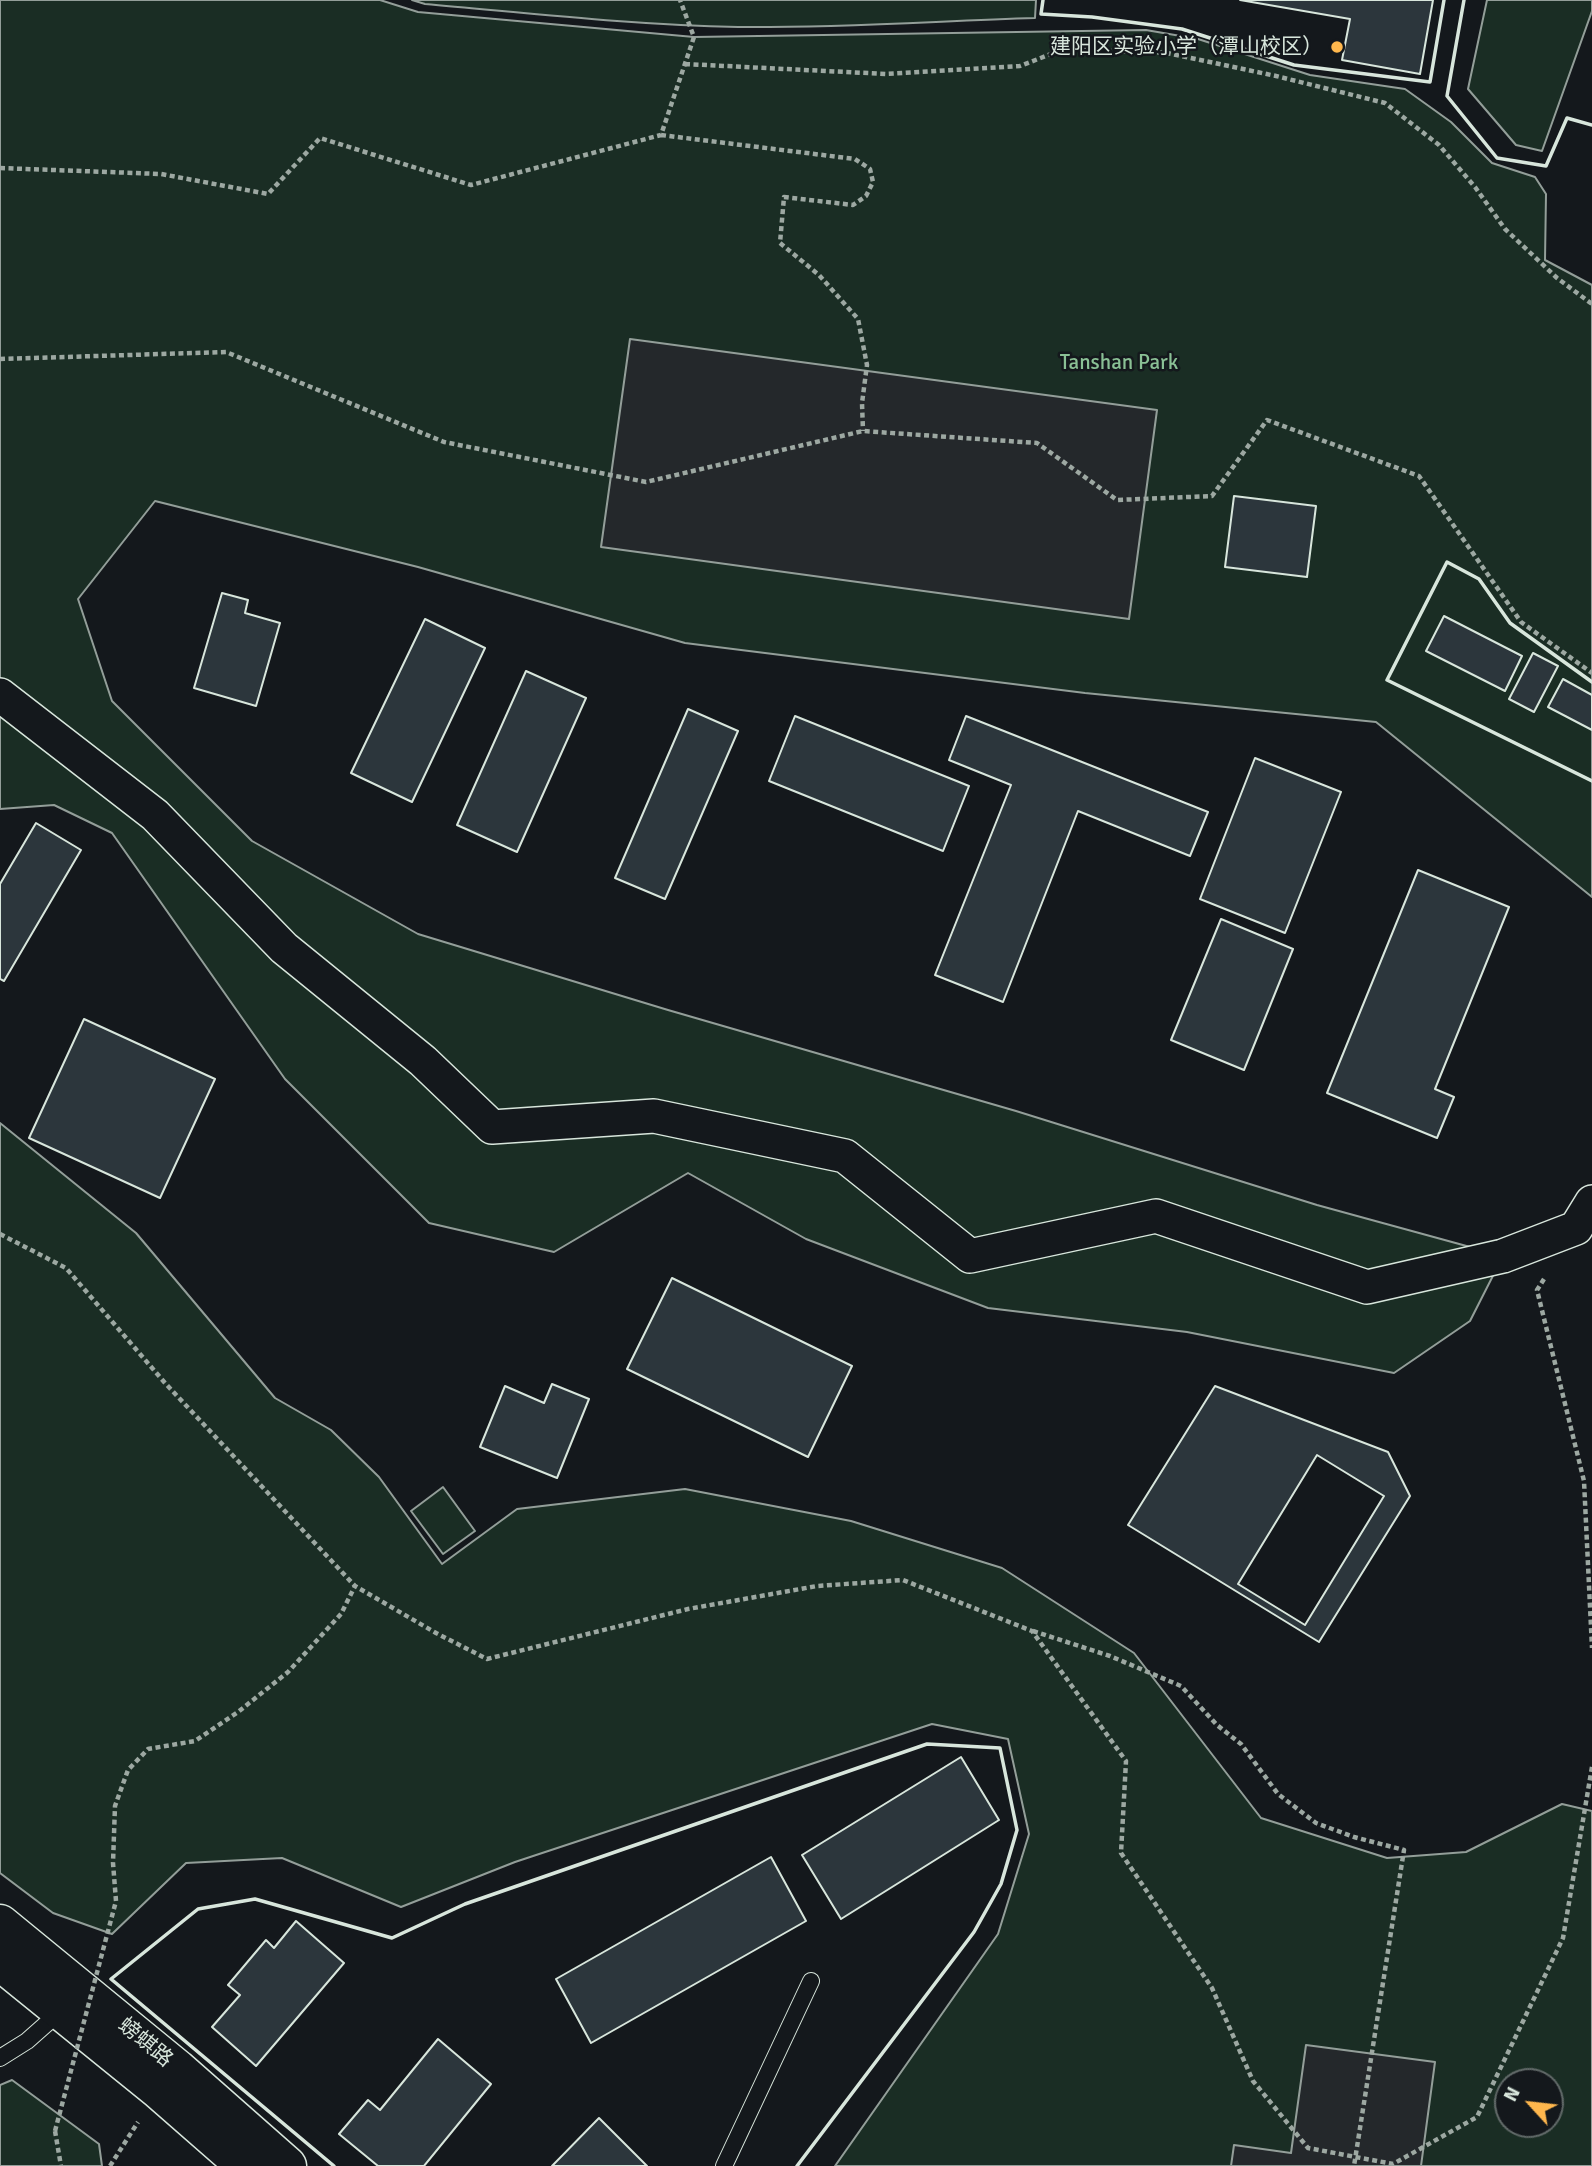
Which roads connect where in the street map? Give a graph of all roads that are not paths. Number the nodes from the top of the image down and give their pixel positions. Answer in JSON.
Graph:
{"nodes":[{"id":1,"x":0,"y":695,"type":"edge"},
{"id":2,"x":1584,"y":1215,"type":"edge"},
{"id":3,"x":0,"y":1924,"type":"edge"},
{"id":4,"x":0,"y":1961,"type":"edge"},
{"id":5,"x":811,"y":1981,"type":"dead end"},
{"id":6,"x":62,"y":2010,"type":"junction"},
{"id":7,"x":0,"y":2058,"type":"edge"},
{"id":8,"x":246,"y":2166,"type":"edge"},
{"id":9,"x":287,"y":2166,"type":"edge"},
{"id":10,"x":724,"y":2166,"type":"edge"}],
"edges":[{"from":1,"to":2,"type":"street"},
{"from":3,"to":9,"type":"main road","name":"螃蜞路"},
{"from":4,"to":6,"type":"main road"},
{"from":5,"to":10,"type":"lane"},
{"from":6,"to":7,"type":"lane"},
{"from":6,"to":8,"type":"main road"}]}
